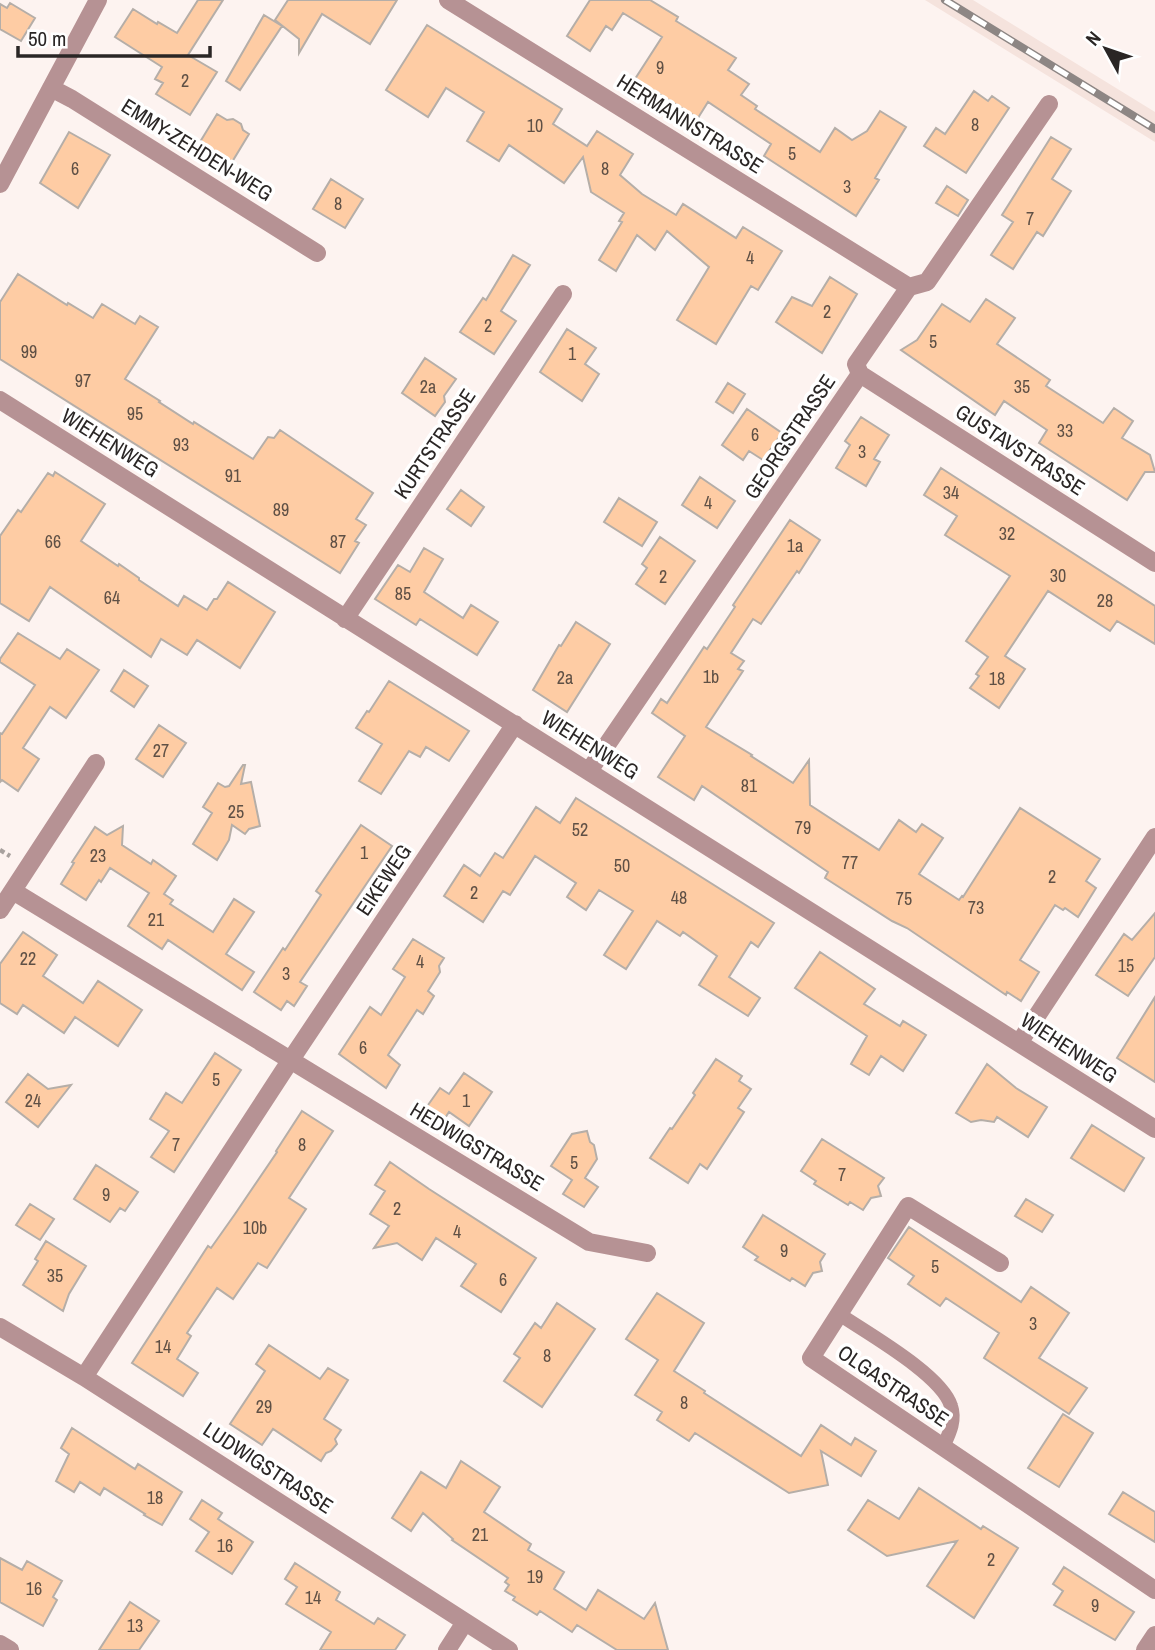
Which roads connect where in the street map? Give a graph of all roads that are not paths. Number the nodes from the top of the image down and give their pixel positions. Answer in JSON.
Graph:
{"nodes":[{"id":1,"x":98,"y":0,"type":"edge"},
{"id":2,"x":448,"y":0,"type":"edge"},
{"id":3,"x":51,"y":88,"type":"junction"},
{"id":4,"x":1049,"y":104,"type":"dead end"},
{"id":5,"x":0,"y":184,"type":"edge"},
{"id":6,"x":317,"y":253,"type":"dead end"},
{"id":7,"x":909,"y":287,"type":"junction"},
{"id":8,"x":563,"y":294,"type":"dead end"},
{"id":9,"x":860,"y":374,"type":"junction"},
{"id":10,"x":0,"y":400,"type":"edge"},
{"id":11,"x":1155,"y":563,"type":"edge"},
{"id":12,"x":345,"y":619,"type":"junction"},
{"id":13,"x":515,"y":724,"type":"junction"},
{"id":14,"x":96,"y":763,"type":"dead end"},
{"id":15,"x":589,"y":771,"type":"junction"},
{"id":16,"x":1155,"y":837,"type":"edge"},
{"id":17,"x":13,"y":891,"type":"junction"},
{"id":18,"x":0,"y":910,"type":"edge"},
{"id":19,"x":1019,"y":1043,"type":"junction"},
{"id":20,"x":290,"y":1061,"type":"junction"},
{"id":21,"x":1155,"y":1129,"type":"edge"},
{"id":22,"x":647,"y":1253,"type":"dead end"},
{"id":23,"x":1000,"y":1263,"type":"dead end"},
{"id":24,"x":839,"y":1314,"type":"junction"},
{"id":25,"x":0,"y":1327,"type":"edge"},
{"id":26,"x":84,"y":1377,"type":"junction"},
{"id":27,"x":943,"y":1447,"type":"junction"},
{"id":28,"x":1155,"y":1590,"type":"edge"},
{"id":29,"x":465,"y":1622,"type":"junction"},
{"id":30,"x":1155,"y":1634,"type":"edge"},
{"id":31,"x":0,"y":1644,"type":"edge"},
{"id":32,"x":10,"y":1650,"type":"edge"},
{"id":33,"x":447,"y":1650,"type":"edge"},
{"id":34,"x":509,"y":1650,"type":"edge"},
{"id":35,"x":1145,"y":1650,"type":"edge"}],
"edges":[{"from":1,"to":3,"type":"street"},
{"from":2,"to":7,"type":"street","name":"HERMANNSTRASSE"},
{"from":3,"to":5,"type":"street"},
{"from":3,"to":6,"type":"street","name":"EMMY-ZEHDEN-WEG"},
{"from":4,"to":7,"type":"street","name":"GEORGSTRASSE"},
{"from":7,"to":9,"type":"street","name":"GEORGSTRASSE"},
{"from":8,"to":12,"type":"street","name":"KURTSTRASSE"},
{"from":9,"to":11,"type":"street","name":"GUSTAVSTRASSE"},
{"from":9,"to":15,"type":"street","name":"GEORGSTRASSE"},
{"from":10,"to":12,"type":"street","name":"WIEHENWEG"},
{"from":12,"to":13,"type":"street","name":"WIEHENWEG"},
{"from":13,"to":15,"type":"street","name":"WIEHENWEG"},
{"from":13,"to":20,"type":"street","name":"EIKEWEG"},
{"from":14,"to":17,"type":"street"},
{"from":15,"to":19,"type":"street","name":"WIEHENWEG"},
{"from":16,"to":19,"type":"street"},
{"from":17,"to":18,"type":"street"},
{"from":17,"to":20,"type":"street"},
{"from":19,"to":21,"type":"street","name":"WIEHENWEG"},
{"from":20,"to":22,"type":"street","name":"HEDWIGSTRASSE"},
{"from":20,"to":26,"type":"street","name":"EIKEWEG"},
{"from":23,"to":24,"type":"street","name":"OLGASTRASSE"},
{"from":24,"to":27,"type":"lane"},
{"from":24,"to":27,"type":"street","name":"OLGASTRASSE"},
{"from":25,"to":26,"type":"street","name":"LUDWIGSTRASSE"},
{"from":26,"to":29,"type":"street","name":"LUDWIGSTRASSE"},
{"from":27,"to":28,"type":"street","name":"OLGASTRASSE"},
{"from":29,"to":33,"type":"street"},
{"from":29,"to":34,"type":"street","name":"LUDWIGSTRASSE"},
{"from":30,"to":35,"type":"street"},
{"from":31,"to":32,"type":"street"}]}
